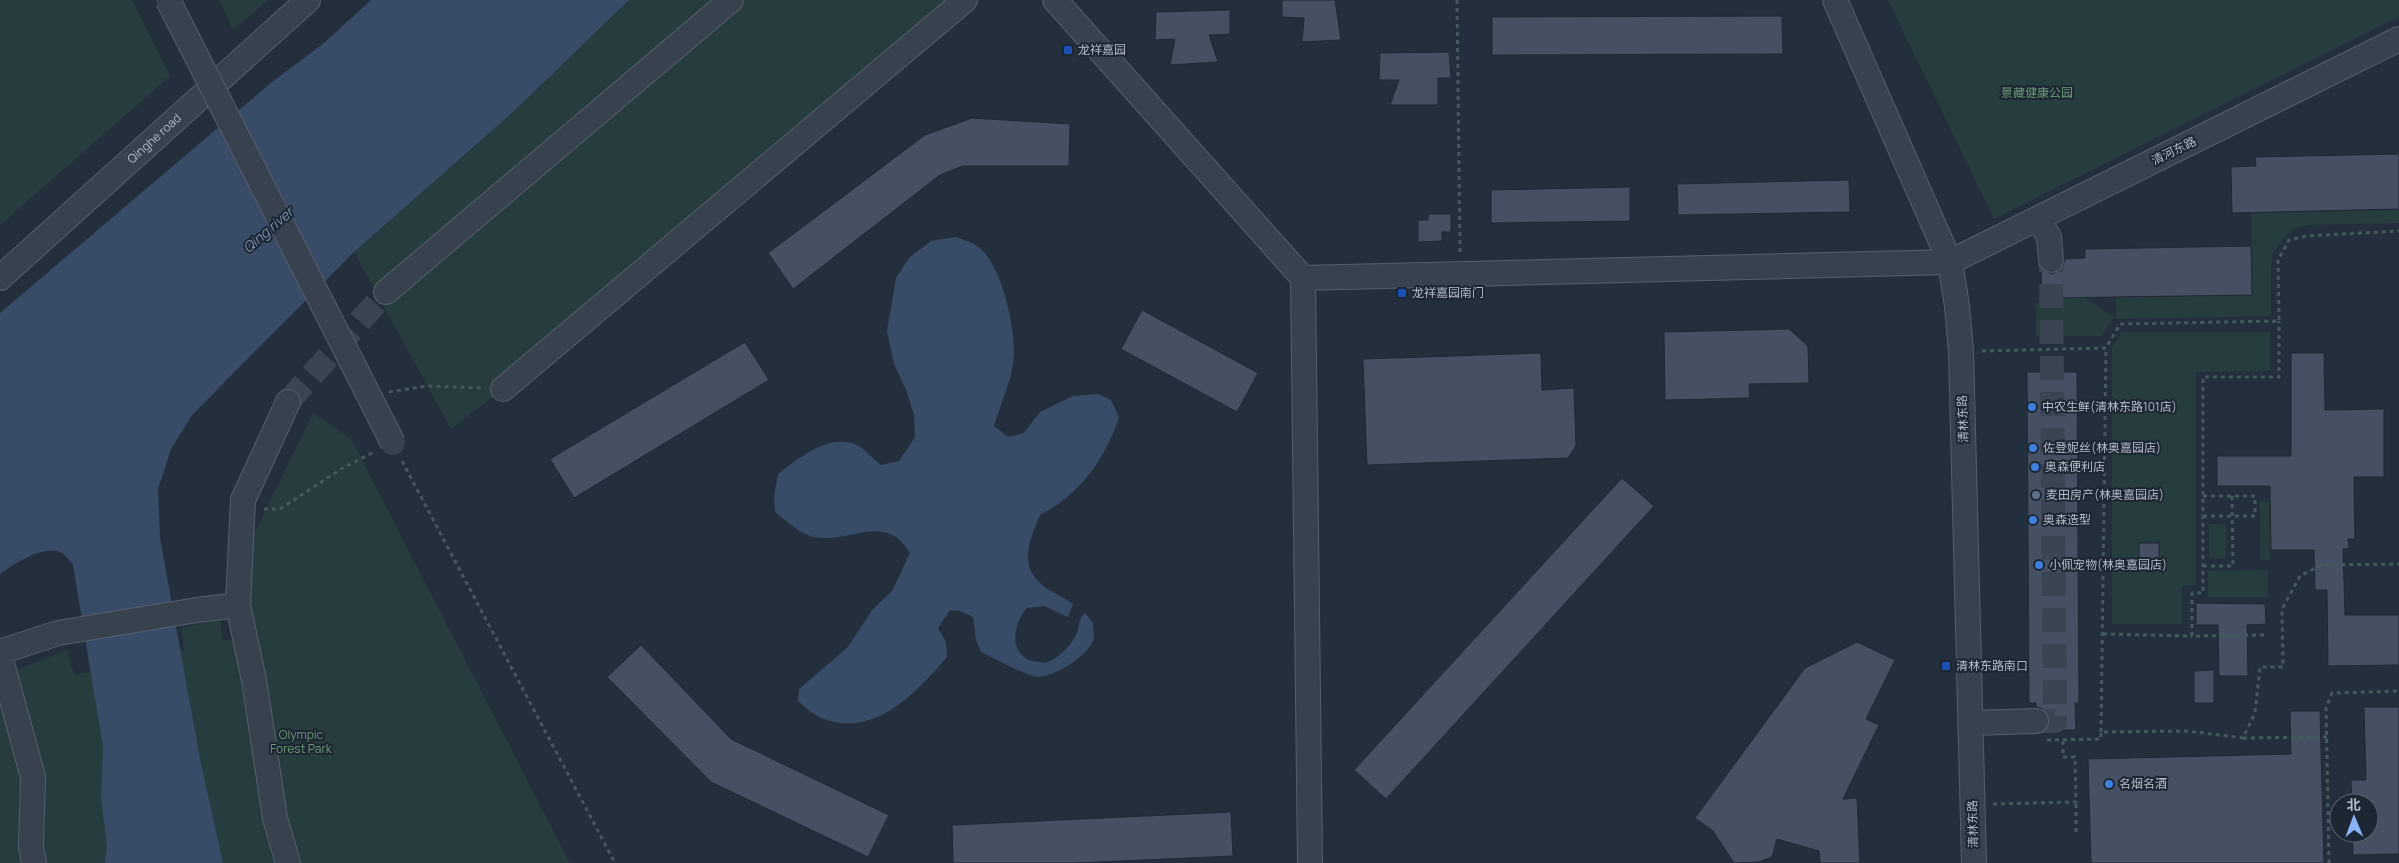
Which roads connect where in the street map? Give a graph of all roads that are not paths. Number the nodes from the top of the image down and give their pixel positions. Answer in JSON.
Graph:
{"nodes":[{"id":1,"x":168,"y":0,"type":"edge"},
{"id":2,"x":308,"y":0,"type":"edge"},
{"id":3,"x":731,"y":0,"type":"edge"},
{"id":4,"x":965,"y":0,"type":"edge"},
{"id":5,"x":1055,"y":0,"type":"edge"},
{"id":6,"x":1835,"y":0,"type":"edge"},
{"id":7,"x":2399,"y":39,"type":"edge"},
{"id":8,"x":2042,"y":224,"type":"junction"},
{"id":9,"x":2051,"y":260,"type":"tunnel mouth"},
{"id":10,"x":1950,"y":262,"type":"junction"},
{"id":11,"x":0,"y":278,"type":"edge"},
{"id":12,"x":1303,"y":278,"type":"junction"},
{"id":13,"x":386,"y":292,"type":"tunnel mouth"},
{"id":14,"x":503,"y":389,"type":"road end"},
{"id":15,"x":288,"y":402,"type":"tunnel mouth"},
{"id":16,"x":393,"y":443,"type":"road end"},
{"id":17,"x":238,"y":605,"type":"junction"},
{"id":18,"x":0,"y":652,"type":"edge"},
{"id":19,"x":0,"y":656,"type":"edge"},
{"id":20,"x":1971,"y":723,"type":"junction"},
{"id":21,"x":2040,"y":731,"type":"tunnel mouth"},
{"id":22,"x":34,"y":863,"type":"edge"},
{"id":23,"x":288,"y":863,"type":"edge"},
{"id":24,"x":1310,"y":863,"type":"edge"},
{"id":25,"x":1974,"y":863,"type":"edge"}],
"edges":[{"from":1,"to":16,"type":"street","bridge":true},
{"from":2,"to":11,"type":"street","name":"Qinghe road"},
{"from":3,"to":13,"type":"street"},
{"from":4,"to":14,"type":"street"},
{"from":5,"to":12,"type":"street"},
{"from":6,"to":10,"type":"street","name":"清林东路"},
{"from":7,"to":8,"type":"street","name":"清河东路"},
{"from":8,"to":9,"type":"street"},
{"from":8,"to":10,"type":"street","name":"清河东路"},
{"from":10,"to":12,"type":"street"},
{"from":10,"to":20,"type":"street","name":"清林东路"},
{"from":12,"to":24,"type":"street"},
{"from":15,"to":17,"type":"street"},
{"from":17,"to":18,"type":"street"},
{"from":17,"to":23,"type":"street"},
{"from":19,"to":22,"type":"street"},
{"from":20,"to":21,"type":"street"},
{"from":20,"to":25,"type":"street","name":"清林东路"}]}
